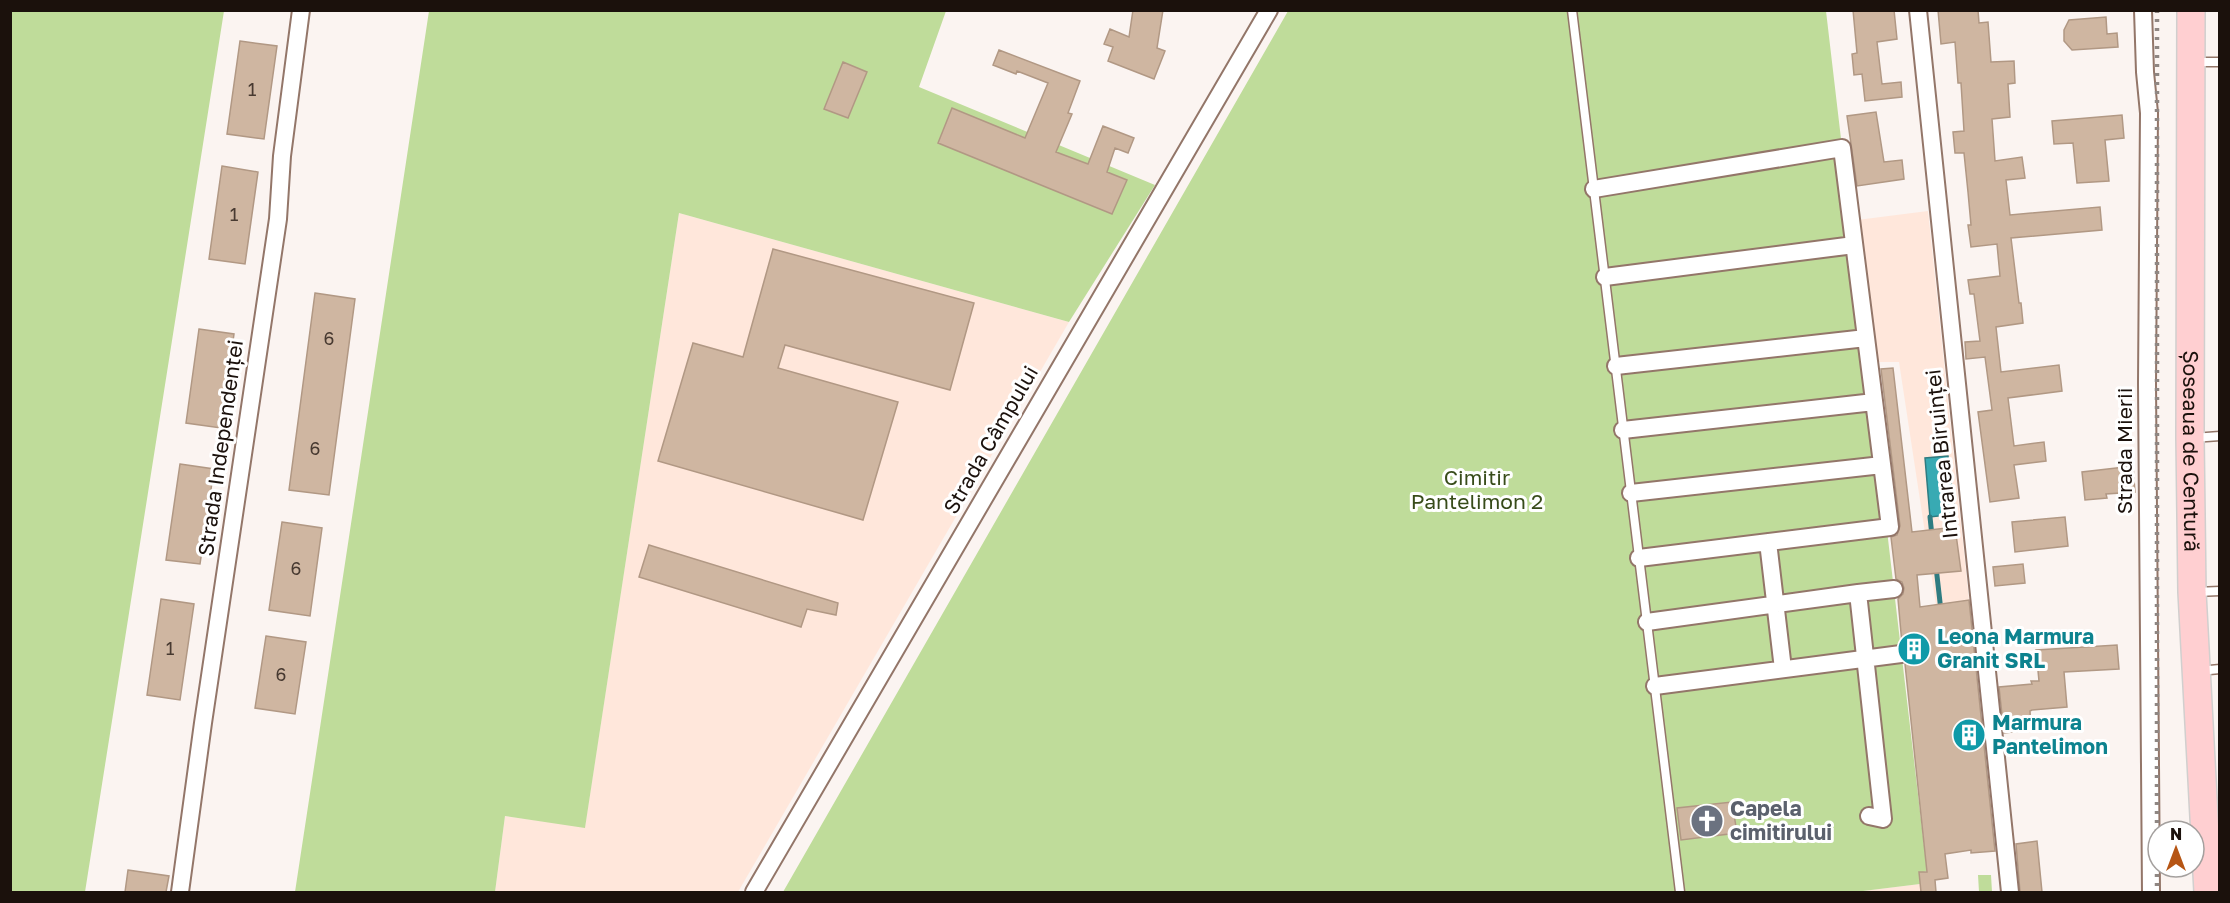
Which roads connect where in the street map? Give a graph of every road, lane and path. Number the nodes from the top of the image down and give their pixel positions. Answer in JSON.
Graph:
{"nodes":[{"id":1,"x":301,"y":10,"type":"edge"},
{"id":2,"x":1269,"y":10,"type":"edge"},
{"id":3,"x":1572,"y":10,"type":"edge"},
{"id":4,"x":1918,"y":10,"type":"edge"},
{"id":5,"x":2144,"y":10,"type":"edge"},
{"id":6,"x":2191,"y":10,"type":"edge"},
{"id":7,"x":2190,"y":62,"type":"junction"},
{"id":8,"x":2220,"y":62,"type":"edge"},
{"id":9,"x":1594,"y":189,"type":"junction"},
{"id":10,"x":1854,"y":245,"type":"junction"},
{"id":11,"x":1605,"y":277,"type":"junction"},
{"id":12,"x":1866,"y":338,"type":"junction"},
{"id":13,"x":1616,"y":366,"type":"junction"},
{"id":14,"x":1874,"y":402,"type":"junction"},
{"id":15,"x":1623,"y":430,"type":"junction"},
{"id":16,"x":2220,"y":436,"type":"edge"},
{"id":17,"x":2190,"y":438,"type":"junction"},
{"id":18,"x":1882,"y":465,"type":"junction"},
{"id":19,"x":1631,"y":493,"type":"junction"},
{"id":20,"x":1768,"y":542,"type":"junction"},
{"id":21,"x":1639,"y":558,"type":"junction"},
{"id":22,"x":1894,"y":589,"type":"dead end"},
{"id":23,"x":2220,"y":591,"type":"edge"},
{"id":24,"x":2192,"y":592,"type":"junction"},
{"id":25,"x":1858,"y":593,"type":"junction"},
{"id":26,"x":1776,"y":604,"type":"junction"},
{"id":27,"x":1647,"y":622,"type":"junction"},
{"id":28,"x":1901,"y":654,"type":"dead end"},
{"id":29,"x":1864,"y":658,"type":"junction"},
{"id":30,"x":1783,"y":669,"type":"junction"},
{"id":31,"x":2209,"y":670,"type":"edge"},
{"id":32,"x":1655,"y":686,"type":"junction"},
{"id":33,"x":2204,"y":787,"type":"junction"},
{"id":34,"x":1869,"y":816,"type":"dead end"},
{"id":35,"x":2220,"y":823,"type":"edge"},
{"id":36,"x":2212,"y":885,"type":"edge"},
{"id":37,"x":180,"y":892,"type":"edge"},
{"id":38,"x":754,"y":892,"type":"edge"},
{"id":39,"x":1680,"y":892,"type":"edge"},
{"id":40,"x":2010,"y":892,"type":"edge"},
{"id":41,"x":2151,"y":892,"type":"edge"}],
"edges":[{"from":1,"to":37,"type":"street","name":"Strada Independenței"},
{"from":2,"to":38,"type":"street","name":"Strada Câmpului"},
{"from":3,"to":9,"type":"lane"},
{"from":4,"to":40,"type":"street","name":"Intrarea Biruinței"},
{"from":5,"to":41,"type":"street","name":"Strada Mierii"},
{"from":6,"to":7,"type":"main road","name":"Șoseaua de Centură"},
{"from":7,"to":8,"type":"lane"},
{"from":7,"to":17,"type":"main road","name":"Șoseaua de Centură"},
{"from":9,"to":10,"type":"street"},
{"from":9,"to":11,"type":"lane"},
{"from":10,"to":11,"type":"street"},
{"from":10,"to":12,"type":"street"},
{"from":11,"to":13,"type":"lane"},
{"from":12,"to":13,"type":"street"},
{"from":12,"to":14,"type":"street"},
{"from":13,"to":15,"type":"lane"},
{"from":14,"to":15,"type":"street"},
{"from":14,"to":18,"type":"street"},
{"from":15,"to":19,"type":"lane"},
{"from":16,"to":17,"type":"lane"},
{"from":17,"to":24,"type":"main road","name":"Șoseaua de Centură"},
{"from":18,"to":19,"type":"street"},
{"from":18,"to":20,"type":"street"},
{"from":19,"to":21,"type":"lane"},
{"from":20,"to":21,"type":"street"},
{"from":20,"to":26,"type":"street"},
{"from":21,"to":27,"type":"lane"},
{"from":22,"to":25,"type":"street"},
{"from":23,"to":24,"type":"lane"},
{"from":24,"to":31,"type":"main road","name":"Șoseaua de Centură"},
{"from":25,"to":26,"type":"street"},
{"from":25,"to":29,"type":"street"},
{"from":26,"to":27,"type":"street"},
{"from":26,"to":30,"type":"street"},
{"from":27,"to":32,"type":"lane"},
{"from":28,"to":29,"type":"street"},
{"from":29,"to":30,"type":"street"},
{"from":29,"to":34,"type":"street"},
{"from":30,"to":32,"type":"street"},
{"from":31,"to":33,"type":"main road","name":"Șoseaua de Centură"},
{"from":32,"to":39,"type":"lane"},
{"from":33,"to":35,"type":"main road"},
{"from":33,"to":36,"type":"main road","name":"Șoseaua de Centură"}]}
